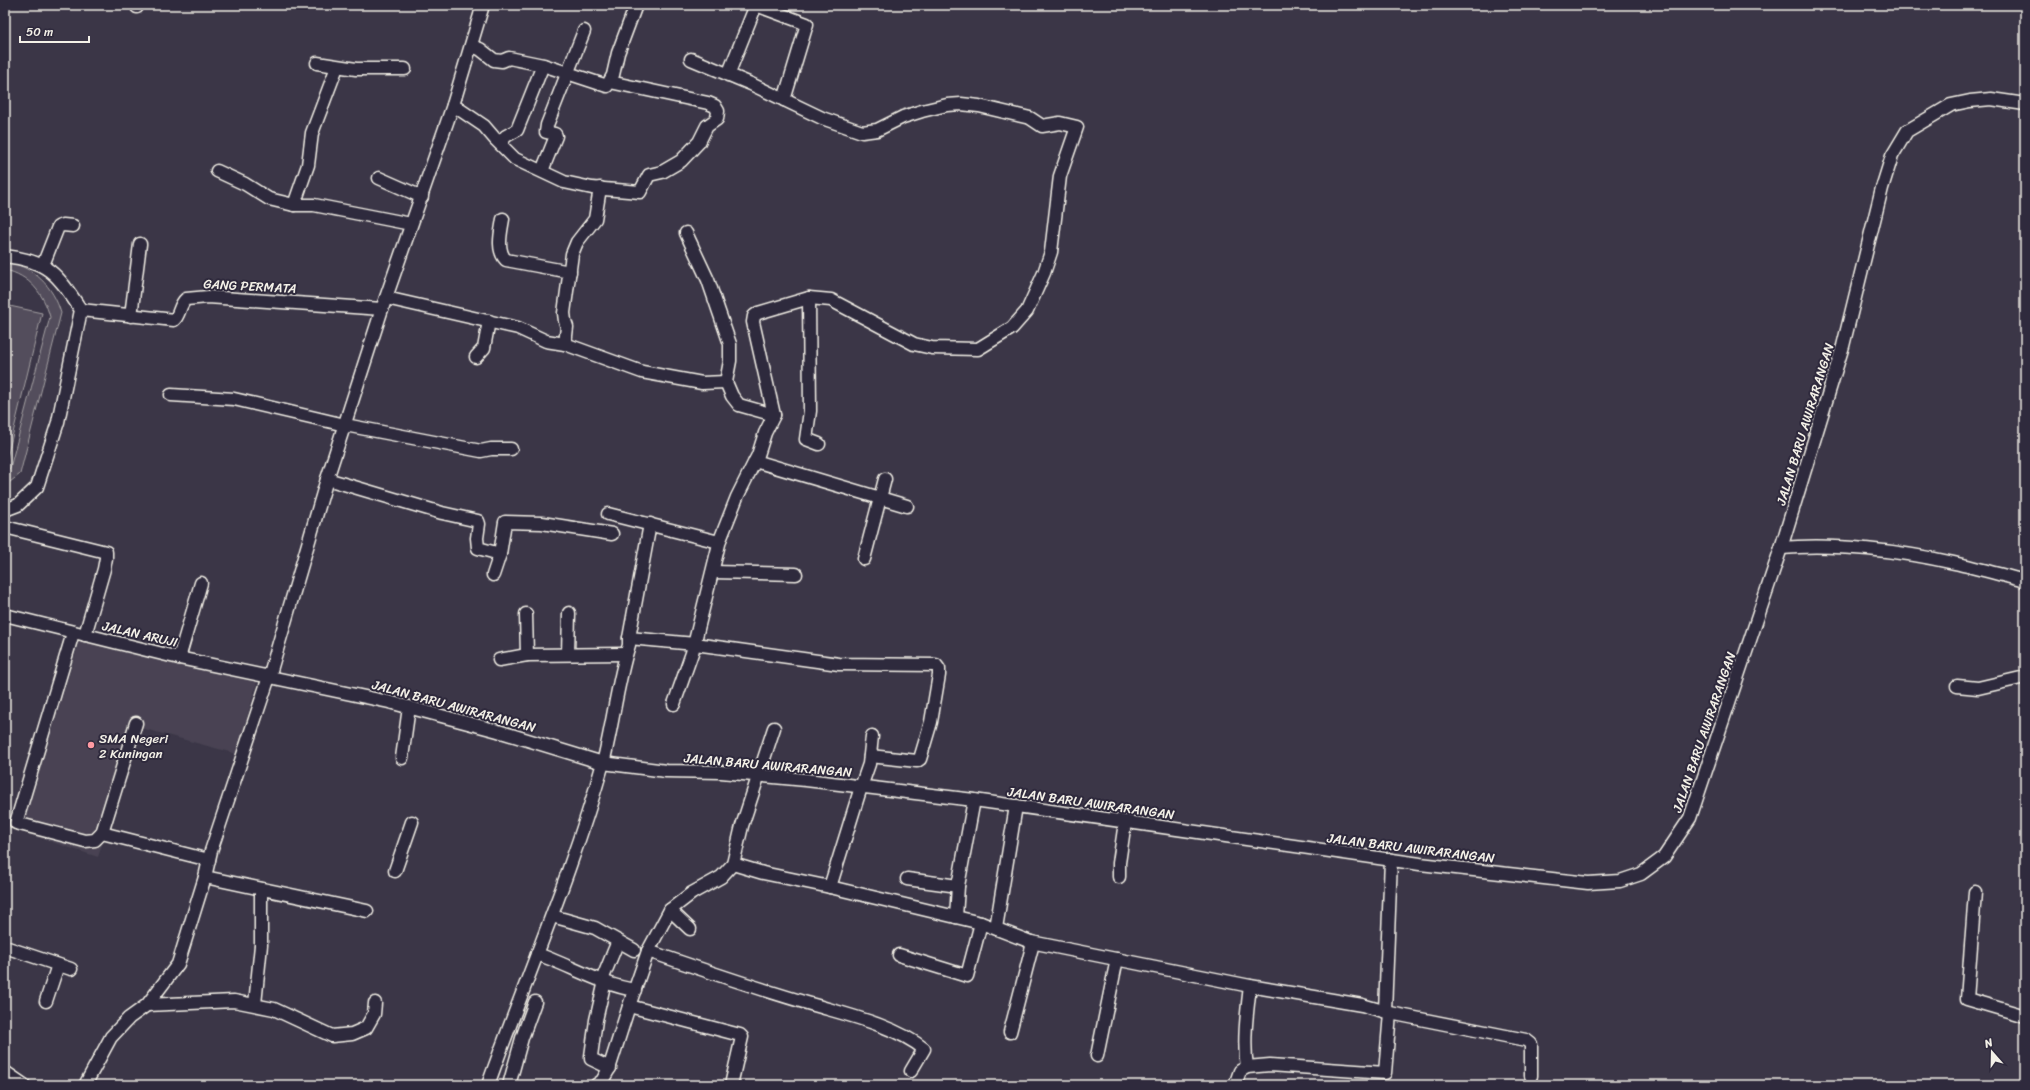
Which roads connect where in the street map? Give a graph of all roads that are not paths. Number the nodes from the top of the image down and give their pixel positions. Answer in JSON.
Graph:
{"nodes":[{"id":1,"x":482,"y":5,"type":"edge"},
{"id":2,"x":636,"y":5,"type":"edge"},
{"id":3,"x":756,"y":5,"type":"edge"},
{"id":4,"x":584,"y":30,"type":"dead end"},
{"id":5,"x":471,"y":46,"type":"junction"},
{"id":6,"x":692,"y":59,"type":"dead end"},
{"id":7,"x":317,"y":63,"type":"dead end"},
{"id":8,"x":542,"y":65,"type":"junction"},
{"id":9,"x":337,"y":67,"type":"junction"},
{"id":10,"x":405,"y":70,"type":"dead end"},
{"id":11,"x":568,"y":74,"type":"junction"},
{"id":12,"x":728,"y":75,"type":"junction"},
{"id":13,"x":610,"y":82,"type":"junction"},
{"id":14,"x":784,"y":100,"type":"junction"},
{"id":15,"x":2025,"y":104,"type":"edge"},
{"id":16,"x":453,"y":105,"type":"junction"},
{"id":17,"x":500,"y":143,"type":"junction"},
{"id":18,"x":217,"y":171,"type":"dead end"},
{"id":19,"x":542,"y":171,"type":"junction"},
{"id":20,"x":379,"y":178,"type":"dead end"},
{"id":21,"x":600,"y":188,"type":"junction"},
{"id":22,"x":422,"y":197,"type":"junction"},
{"id":23,"x":294,"y":205,"type":"junction"},
{"id":24,"x":503,"y":219,"type":"dead end"},
{"id":25,"x":411,"y":224,"type":"junction"},
{"id":26,"x":73,"y":226,"type":"dead end"},
{"id":27,"x":686,"y":233,"type":"dead end"},
{"id":28,"x":140,"y":244,"type":"dead end"},
{"id":29,"x":5,"y":256,"type":"edge"},
{"id":30,"x":43,"y":265,"type":"junction"},
{"id":31,"x":570,"y":272,"type":"junction"},
{"id":32,"x":809,"y":298,"type":"junction"},
{"id":33,"x":384,"y":304,"type":"junction"},
{"id":34,"x":81,"y":310,"type":"junction"},
{"id":35,"x":131,"y":316,"type":"junction"},
{"id":36,"x":489,"y":321,"type":"junction"},
{"id":37,"x":565,"y":344,"type":"junction"},
{"id":38,"x":476,"y":357,"type":"dead end"},
{"id":39,"x":726,"y":382,"type":"junction"},
{"id":40,"x":171,"y":394,"type":"dead end"},
{"id":41,"x":771,"y":414,"type":"junction"},
{"id":42,"x":345,"y":425,"type":"junction"},
{"id":43,"x":819,"y":444,"type":"dead end"},
{"id":44,"x":511,"y":449,"type":"dead end"},
{"id":45,"x":755,"y":461,"type":"junction"},
{"id":46,"x":327,"y":479,"type":"junction"},
{"id":47,"x":885,"y":479,"type":"dead end"},
{"id":48,"x":879,"y":498,"type":"junction"},
{"id":49,"x":907,"y":506,"type":"dead end"},
{"id":50,"x":5,"y":510,"type":"edge"},
{"id":51,"x":608,"y":514,"type":"dead end"},
{"id":52,"x":650,"y":524,"type":"junction"},
{"id":53,"x":5,"y":527,"type":"edge"},
{"id":54,"x":612,"y":534,"type":"dead end"},
{"id":55,"x":715,"y":540,"type":"dead end"},
{"id":56,"x":1781,"y":548,"type":"junction"},
{"id":57,"x":500,"y":554,"type":"junction"},
{"id":58,"x":864,"y":559,"type":"dead end"},
{"id":59,"x":713,"y":572,"type":"junction"},
{"id":60,"x":796,"y":574,"type":"dead end"},
{"id":61,"x":494,"y":575,"type":"dead end"},
{"id":62,"x":2025,"y":581,"type":"edge"},
{"id":63,"x":201,"y":583,"type":"dead end"},
{"id":64,"x":569,"y":613,"type":"dead end"},
{"id":65,"x":526,"y":614,"type":"dead end"},
{"id":66,"x":5,"y":615,"type":"edge"},
{"id":67,"x":79,"y":634,"type":"junction"},
{"id":68,"x":629,"y":638,"type":"junction"},
{"id":69,"x":690,"y":644,"type":"junction"},
{"id":70,"x":568,"y":654,"type":"junction"},
{"id":71,"x":626,"y":654,"type":"junction"},
{"id":72,"x":527,"y":655,"type":"junction"},
{"id":73,"x":179,"y":658,"type":"junction"},
{"id":74,"x":499,"y":660,"type":"dead end"},
{"id":75,"x":269,"y":677,"type":"junction"},
{"id":76,"x":2025,"y":677,"type":"edge"},
{"id":77,"x":1957,"y":686,"type":"dead end"},
{"id":78,"x":674,"y":704,"type":"dead end"},
{"id":79,"x":409,"y":707,"type":"junction"},
{"id":80,"x":136,"y":723,"type":"dead end"},
{"id":81,"x":774,"y":728,"type":"dead end"},
{"id":82,"x":872,"y":736,"type":"dead end"},
{"id":83,"x":870,"y":756,"type":"junction"},
{"id":84,"x":402,"y":758,"type":"dead end"},
{"id":85,"x":602,"y":763,"type":"junction"},
{"id":86,"x":760,"y":776,"type":"junction"},
{"id":87,"x":861,"y":787,"type":"junction"},
{"id":88,"x":974,"y":800,"type":"junction"},
{"id":89,"x":1016,"y":806,"type":"junction"},
{"id":90,"x":10,"y":822,"type":"edge"},
{"id":91,"x":412,"y":822,"type":"dead end"},
{"id":92,"x":1125,"y":822,"type":"junction"},
{"id":93,"x":102,"y":834,"type":"junction"},
{"id":94,"x":209,"y":860,"type":"junction"},
{"id":95,"x":1390,"y":860,"type":"junction"},
{"id":96,"x":733,"y":864,"type":"junction"},
{"id":97,"x":395,"y":871,"type":"dead end"},
{"id":98,"x":205,"y":877,"type":"junction"},
{"id":99,"x":1120,"y":877,"type":"dead end"},
{"id":100,"x":907,"y":879,"type":"dead end"},
{"id":101,"x":958,"y":886,"type":"junction"},
{"id":102,"x":830,"y":887,"type":"junction"},
{"id":103,"x":261,"y":889,"type":"junction"},
{"id":104,"x":1975,"y":892,"type":"dead end"},
{"id":105,"x":670,"y":910,"type":"junction"},
{"id":106,"x":367,"y":911,"type":"dead end"},
{"id":107,"x":956,"y":917,"type":"junction"},
{"id":108,"x":561,"y":918,"type":"junction"},
{"id":109,"x":981,"y":923,"type":"junction"},
{"id":110,"x":996,"y":928,"type":"junction"},
{"id":111,"x":690,"y":929,"type":"dead end"},
{"id":112,"x":618,"y":941,"type":"junction"},
{"id":113,"x":1031,"y":942,"type":"junction"},
{"id":114,"x":5,"y":947,"type":"edge"},
{"id":115,"x":634,"y":950,"type":"dead end"},
{"id":116,"x":648,"y":952,"type":"junction"},
{"id":117,"x":542,"y":955,"type":"junction"},
{"id":118,"x":899,"y":955,"type":"dead end"},
{"id":119,"x":1117,"y":959,"type":"junction"},
{"id":120,"x":58,"y":965,"type":"junction"},
{"id":121,"x":71,"y":969,"type":"dead end"},
{"id":122,"x":604,"y":980,"type":"junction"},
{"id":123,"x":1250,"y":986,"type":"junction"},
{"id":124,"x":635,"y":990,"type":"junction"},
{"id":125,"x":46,"y":1001,"type":"dead end"},
{"id":126,"x":535,"y":1002,"type":"dead end"},
{"id":127,"x":375,"y":1003,"type":"dead end"},
{"id":128,"x":255,"y":1004,"type":"junction"},
{"id":129,"x":147,"y":1005,"type":"junction"},
{"id":130,"x":629,"y":1006,"type":"junction"},
{"id":131,"x":1387,"y":1012,"type":"junction"},
{"id":132,"x":2025,"y":1016,"type":"edge"},
{"id":133,"x":521,"y":1018,"type":"junction"},
{"id":134,"x":1010,"y":1032,"type":"dead end"},
{"id":135,"x":515,"y":1036,"type":"junction"},
{"id":136,"x":1097,"y":1056,"type":"dead end"},
{"id":137,"x":1247,"y":1067,"type":"junction"},
{"id":138,"x":610,"y":1068,"type":"junction"},
{"id":139,"x":911,"y":1071,"type":"dead end"},
{"id":140,"x":5,"y":1072,"type":"edge"},
{"id":141,"x":1530,"y":1076,"type":"dead end"},
{"id":142,"x":24,"y":1085,"type":"edge"},
{"id":143,"x":84,"y":1085,"type":"edge"},
{"id":144,"x":488,"y":1085,"type":"edge"},
{"id":145,"x":509,"y":1085,"type":"edge"},
{"id":146,"x":596,"y":1085,"type":"edge"},
{"id":147,"x":731,"y":1085,"type":"edge"},
{"id":148,"x":1235,"y":1085,"type":"edge"}],
"edges":[{"from":1,"to":5,"type":"street"},
{"from":2,"to":13,"type":"street"},
{"from":3,"to":12,"type":"street"},
{"from":3,"to":14,"type":"street"},
{"from":4,"to":11,"type":"street"},
{"from":5,"to":8,"type":"street"},
{"from":5,"to":16,"type":"street"},
{"from":6,"to":12,"type":"street"},
{"from":7,"to":9,"type":"street"},
{"from":8,"to":11,"type":"street"},
{"from":8,"to":17,"type":"street"},
{"from":9,"to":10,"type":"street"},
{"from":9,"to":23,"type":"street"},
{"from":11,"to":13,"type":"street"},
{"from":11,"to":19,"type":"street"},
{"from":12,"to":14,"type":"street"},
{"from":13,"to":21,"type":"street"},
{"from":14,"to":32,"type":"street"},
{"from":15,"to":56,"type":"street","name":"JALAN BARU AWIRARANGAN"},
{"from":16,"to":17,"type":"street"},
{"from":16,"to":22,"type":"street"},
{"from":17,"to":19,"type":"street"},
{"from":18,"to":23,"type":"street"},
{"from":19,"to":21,"type":"street"},
{"from":20,"to":22,"type":"street"},
{"from":21,"to":31,"type":"street"},
{"from":22,"to":25,"type":"street"},
{"from":23,"to":25,"type":"street"},
{"from":24,"to":31,"type":"street"},
{"from":25,"to":33,"type":"street"},
{"from":26,"to":30,"type":"street"},
{"from":27,"to":39,"type":"street"},
{"from":28,"to":35,"type":"street"},
{"from":29,"to":30,"type":"street"},
{"from":30,"to":34,"type":"street"},
{"from":31,"to":37,"type":"street"},
{"from":32,"to":41,"type":"street"},
{"from":32,"to":43,"type":"street"},
{"from":33,"to":35,"type":"street","name":"GANG PERMATA"},
{"from":33,"to":36,"type":"street"},
{"from":33,"to":42,"type":"street"},
{"from":34,"to":35,"type":"street","name":"GANG PERMATA"},
{"from":34,"to":50,"type":"street"},
{"from":36,"to":37,"type":"street"},
{"from":36,"to":38,"type":"street"},
{"from":37,"to":39,"type":"street"},
{"from":39,"to":41,"type":"street"},
{"from":40,"to":42,"type":"street"},
{"from":41,"to":45,"type":"street"},
{"from":42,"to":44,"type":"street"},
{"from":42,"to":46,"type":"street"},
{"from":45,"to":48,"type":"street"},
{"from":45,"to":59,"type":"street"},
{"from":46,"to":57,"type":"street"},
{"from":46,"to":75,"type":"street"},
{"from":47,"to":48,"type":"street"},
{"from":48,"to":49,"type":"street"},
{"from":48,"to":58,"type":"street"},
{"from":51,"to":52,"type":"street"},
{"from":52,"to":55,"type":"street"},
{"from":52,"to":68,"type":"street"},
{"from":53,"to":67,"type":"street"},
{"from":54,"to":57,"type":"street"},
{"from":56,"to":62,"type":"street"},
{"from":56,"to":95,"type":"street","name":"JALAN BARU AWIRARANGAN"},
{"from":57,"to":61,"type":"street"},
{"from":59,"to":60,"type":"street"},
{"from":59,"to":69,"type":"street"},
{"from":63,"to":73,"type":"street"},
{"from":64,"to":70,"type":"street"},
{"from":65,"to":72,"type":"street"},
{"from":66,"to":67,"type":"street","name":"JALAN ARUJI"},
{"from":67,"to":73,"type":"street","name":"JALAN ARUJI"},
{"from":67,"to":90,"type":"street"},
{"from":68,"to":69,"type":"street"},
{"from":68,"to":71,"type":"street"},
{"from":69,"to":78,"type":"street"},
{"from":69,"to":83,"type":"street"},
{"from":70,"to":71,"type":"street"},
{"from":70,"to":72,"type":"street"},
{"from":71,"to":85,"type":"street"},
{"from":72,"to":74,"type":"street"},
{"from":73,"to":75,"type":"street","name":"JALAN ARUJI"},
{"from":75,"to":79,"type":"street","name":"JALAN BARU AWIRARANGAN"},
{"from":75,"to":94,"type":"street"},
{"from":76,"to":77,"type":"street"},
{"from":79,"to":84,"type":"street"},
{"from":79,"to":85,"type":"street","name":"JALAN BARU AWIRARANGAN"},
{"from":80,"to":93,"type":"street"},
{"from":81,"to":86,"type":"street"},
{"from":82,"to":83,"type":"street"},
{"from":83,"to":87,"type":"street"},
{"from":85,"to":86,"type":"street","name":"JALAN BARU AWIRARANGAN"},
{"from":85,"to":108,"type":"street"},
{"from":86,"to":87,"type":"street","name":"JALAN BARU AWIRARANGAN"},
{"from":86,"to":96,"type":"street"},
{"from":87,"to":88,"type":"street","name":"JALAN BARU AWIRARANGAN"},
{"from":87,"to":102,"type":"street"},
{"from":88,"to":89,"type":"street","name":"JALAN BARU AWIRARANGAN"},
{"from":88,"to":101,"type":"street"},
{"from":89,"to":92,"type":"street","name":"JALAN BARU AWIRARANGAN"},
{"from":89,"to":110,"type":"street"},
{"from":90,"to":93,"type":"street"},
{"from":91,"to":97,"type":"street"},
{"from":92,"to":95,"type":"street","name":"JALAN BARU AWIRARANGAN"},
{"from":92,"to":99,"type":"street"},
{"from":93,"to":94,"type":"street"},
{"from":94,"to":98,"type":"street"},
{"from":95,"to":131,"type":"street"},
{"from":96,"to":102,"type":"street"},
{"from":96,"to":105,"type":"street"},
{"from":98,"to":103,"type":"street"},
{"from":98,"to":129,"type":"street"},
{"from":100,"to":101,"type":"street"},
{"from":101,"to":107,"type":"street"},
{"from":102,"to":107,"type":"street"},
{"from":103,"to":106,"type":"street"},
{"from":103,"to":128,"type":"street"},
{"from":104,"to":132,"type":"street"},
{"from":105,"to":111,"type":"street"},
{"from":105,"to":116,"type":"street"},
{"from":107,"to":109,"type":"street"},
{"from":108,"to":112,"type":"street"},
{"from":108,"to":117,"type":"street"},
{"from":109,"to":110,"type":"street"},
{"from":109,"to":118,"type":"street"},
{"from":110,"to":113,"type":"street"},
{"from":112,"to":115,"type":"street"},
{"from":112,"to":122,"type":"street"},
{"from":113,"to":119,"type":"street"},
{"from":113,"to":134,"type":"street"},
{"from":114,"to":120,"type":"street"},
{"from":116,"to":124,"type":"street"},
{"from":116,"to":139,"type":"street"},
{"from":117,"to":122,"type":"street"},
{"from":117,"to":133,"type":"street"},
{"from":119,"to":123,"type":"street"},
{"from":119,"to":136,"type":"street"},
{"from":120,"to":121,"type":"street"},
{"from":120,"to":125,"type":"street"},
{"from":122,"to":124,"type":"street"},
{"from":122,"to":138,"type":"street"},
{"from":123,"to":131,"type":"street"},
{"from":123,"to":137,"type":"street"},
{"from":124,"to":130,"type":"street"},
{"from":126,"to":133,"type":"street"},
{"from":127,"to":128,"type":"street"},
{"from":128,"to":129,"type":"street"},
{"from":129,"to":143,"type":"street"},
{"from":130,"to":138,"type":"street"},
{"from":130,"to":147,"type":"street"},
{"from":131,"to":137,"type":"street"},
{"from":131,"to":141,"type":"street"},
{"from":133,"to":135,"type":"street"},
{"from":133,"to":135,"type":"street"},
{"from":135,"to":144,"type":"street"},
{"from":135,"to":145,"type":"street"},
{"from":137,"to":148,"type":"street"},
{"from":138,"to":146,"type":"street"},
{"from":140,"to":142,"type":"street"}]}
